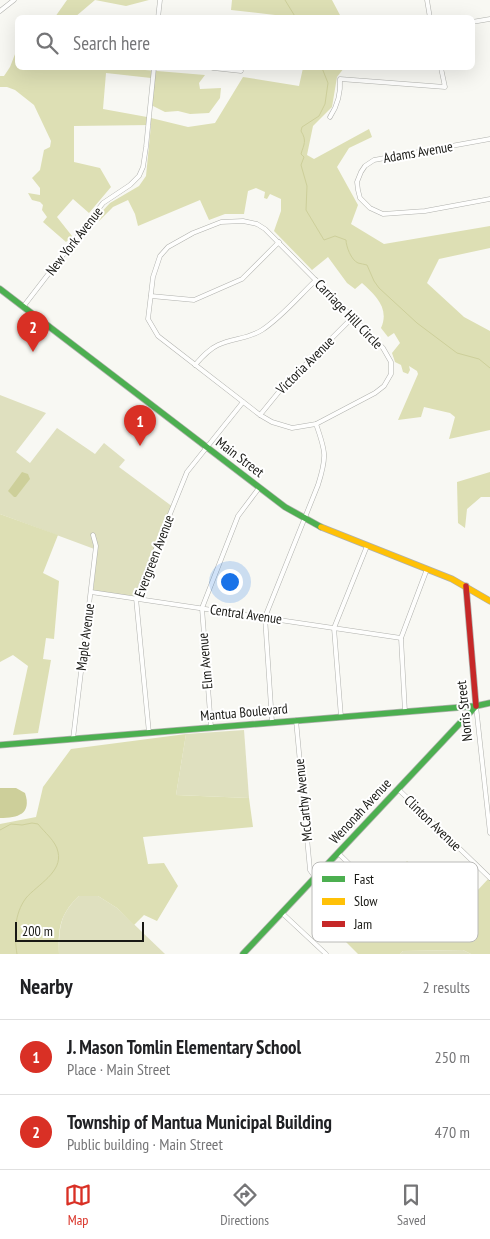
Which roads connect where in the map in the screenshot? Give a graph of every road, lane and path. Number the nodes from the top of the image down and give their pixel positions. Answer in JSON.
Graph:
{"nodes":[{"id":1,"x":14,"y":0,"type":"edge"},
{"id":2,"x":160,"y":0,"type":"edge"},
{"id":3,"x":427,"y":0,"type":"edge"},
{"id":4,"x":0,"y":11,"type":"edge"},
{"id":5,"x":158,"y":15,"type":"edge"},
{"id":6,"x":430,"y":15,"type":"edge"},
{"id":7,"x":490,"y":19,"type":"edge"},
{"id":8,"x":475,"y":22,"type":"edge"},
{"id":9,"x":154,"y":70,"type":"edge"},
{"id":10,"x":232,"y":70,"type":"edge"},
{"id":11,"x":441,"y":70,"type":"edge"},
{"id":12,"x":241,"y":71,"type":"dead end"},
{"id":13,"x":330,"y":117,"type":"dead end"},
{"id":14,"x":490,"y":139,"type":"edge"},
{"id":15,"x":490,"y":199,"type":"edge"},
{"id":16,"x":279,"y":242,"type":"junction"},
{"id":17,"x":316,"y":280,"type":"junction"},
{"id":18,"x":0,"y":290,"type":"edge"},
{"id":19,"x":151,"y":296,"type":"junction"},
{"id":20,"x":23,"y":307,"type":"junction"},
{"id":21,"x":352,"y":318,"type":"junction"},
{"id":22,"x":195,"y":365,"type":"junction"},
{"id":23,"x":243,"y":402,"type":"junction"},
{"id":24,"x":260,"y":415,"type":"junction"},
{"id":25,"x":316,"y":424,"type":"junction"},
{"id":26,"x":206,"y":447,"type":"junction"},
{"id":27,"x":259,"y":488,"type":"junction"},
{"id":28,"x":304,"y":518,"type":"junction"},
{"id":29,"x":93,"y":536,"type":"dead end"},
{"id":30,"x":367,"y":546,"type":"junction"},
{"id":31,"x":427,"y":569,"type":"junction"},
{"id":32,"x":466,"y":586,"type":"junction"},
{"id":33,"x":91,"y":592,"type":"junction"},
{"id":34,"x":136,"y":598,"type":"junction"},
{"id":35,"x":490,"y":601,"type":"edge"},
{"id":36,"x":202,"y":608,"type":"junction"},
{"id":37,"x":265,"y":617,"type":"junction"},
{"id":38,"x":334,"y":628,"type":"junction"},
{"id":39,"x":401,"y":638,"type":"junction"},
{"id":40,"x":490,"y":703,"type":"edge"},
{"id":41,"x":476,"y":706,"type":"junction"},
{"id":42,"x":405,"y":712,"type":"junction"},
{"id":43,"x":341,"y":717,"type":"junction"},
{"id":44,"x":272,"y":719,"type":"junction"},
{"id":45,"x":296,"y":720,"type":"junction"},
{"id":46,"x":210,"y":727,"type":"junction"},
{"id":47,"x":149,"y":733,"type":"junction"},
{"id":48,"x":73,"y":739,"type":"junction"},
{"id":49,"x":0,"y":745,"type":"edge"},
{"id":50,"x":398,"y":789,"type":"junction"},
{"id":51,"x":490,"y":833,"type":"edge"},
{"id":52,"x":338,"y":853,"type":"junction"},
{"id":53,"x":329,"y":862,"type":"edge"},
{"id":54,"x":347,"y":862,"type":"edge"},
{"id":55,"x":473,"y":862,"type":"edge"},
{"id":56,"x":478,"y":866,"type":"edge"},
{"id":57,"x":312,"y":873,"type":"edge"},
{"id":58,"x":490,"y":878,"type":"edge"},
{"id":59,"x":312,"y":880,"type":"edge"},
{"id":60,"x":282,"y":913,"type":"junction"},
{"id":61,"x":312,"y":941,"type":"edge"},
{"id":62,"x":313,"y":942,"type":"edge"},
{"id":63,"x":243,"y":954,"type":"edge"},
{"id":64,"x":326,"y":954,"type":"edge"}],
"edges":[{"from":1,"to":4,"type":"street"},
{"from":2,"to":5,"type":"street"},
{"from":3,"to":6,"type":"street"},
{"from":7,"to":8,"type":"street"},
{"from":9,"to":20,"type":"street","name":"New York Avenue"},
{"from":10,"to":12,"type":"street"},
{"from":11,"to":13,"type":"street"},
{"from":14,"to":15,"type":"street","name":"Adams Avenue"},
{"from":16,"to":17,"type":"street","name":"Carriage Hill Circle"},
{"from":16,"to":19,"type":"street"},
{"from":16,"to":19,"type":"street","name":"Carriage Hill Circle"},
{"from":17,"to":21,"type":"street","name":"Carriage Hill Circle"},
{"from":17,"to":22,"type":"street"},
{"from":18,"to":20,"type":"main road","name":"Main Street"},
{"from":19,"to":22,"type":"street","name":"Carriage Hill Circle"},
{"from":20,"to":26,"type":"main road","name":"Main Street"},
{"from":21,"to":24,"type":"street","name":"Victoria Avenue"},
{"from":21,"to":25,"type":"street","name":"Carriage Hill Circle"},
{"from":22,"to":23,"type":"street","name":"Carriage Hill Circle"},
{"from":23,"to":24,"type":"street","name":"Carriage Hill Circle"},
{"from":23,"to":26,"type":"street","name":"Evergreen Avenue"},
{"from":24,"to":25,"type":"street","name":"Carriage Hill Circle"},
{"from":25,"to":28,"type":"street"},
{"from":26,"to":27,"type":"main road","name":"Main Street"},
{"from":26,"to":34,"type":"street","name":"Evergreen Avenue"},
{"from":27,"to":28,"type":"main road","name":"Main Street"},
{"from":27,"to":36,"type":"street","name":"Elm Avenue"},
{"from":28,"to":30,"type":"main road","name":"Main Street"},
{"from":28,"to":37,"type":"street"},
{"from":29,"to":33,"type":"street","name":"Maple Avenue"},
{"from":30,"to":31,"type":"main road","name":"Main Street"},
{"from":30,"to":38,"type":"street"},
{"from":31,"to":32,"type":"main road","name":"Main Street"},
{"from":31,"to":39,"type":"street"},
{"from":32,"to":35,"type":"main road","name":"Main Street"},
{"from":32,"to":41,"type":"main road","name":"Norris Street"},
{"from":33,"to":34,"type":"street","name":"Central Avenue"},
{"from":33,"to":48,"type":"street","name":"Maple Avenue"},
{"from":34,"to":36,"type":"street","name":"Central Avenue"},
{"from":34,"to":47,"type":"street","name":"Evergreen Avenue"},
{"from":36,"to":37,"type":"street","name":"Central Avenue"},
{"from":36,"to":46,"type":"street","name":"Elm Avenue"},
{"from":37,"to":38,"type":"street","name":"Central Avenue"},
{"from":37,"to":44,"type":"street"},
{"from":38,"to":39,"type":"street","name":"Central Avenue"},
{"from":38,"to":43,"type":"street"},
{"from":39,"to":42,"type":"street"},
{"from":40,"to":41,"type":"main road","name":"Mantua Boulevard"},
{"from":41,"to":42,"type":"main road","name":"Mantua Boulevard"},
{"from":41,"to":50,"type":"main road","name":"Wenonah Avenue"},
{"from":41,"to":51,"type":"street","name":"Norris Street"},
{"from":42,"to":43,"type":"main road","name":"Mantua Boulevard"},
{"from":43,"to":45,"type":"main road","name":"Mantua Boulevard"},
{"from":44,"to":45,"type":"main road","name":"Mantua Boulevard"},
{"from":44,"to":46,"type":"main road","name":"Mantua Boulevard"},
{"from":45,"to":57,"type":"street","name":"McCarthy Avenue"},
{"from":46,"to":47,"type":"main road","name":"Mantua Boulevard"},
{"from":47,"to":48,"type":"main road","name":"Mantua Boulevard"},
{"from":48,"to":49,"type":"main road","name":"Mantua Boulevard"},
{"from":50,"to":52,"type":"main road","name":"Wenonah Avenue"},
{"from":50,"to":55,"type":"street","name":"Clinton Avenue"},
{"from":52,"to":53,"type":"main road","name":"Wenonah Avenue"},
{"from":52,"to":54,"type":"street"},
{"from":56,"to":58,"type":"street","name":"Clinton Avenue"},
{"from":59,"to":60,"type":"main road","name":"Wenonah Avenue"},
{"from":60,"to":61,"type":"street"},
{"from":60,"to":63,"type":"main road","name":"Wenonah Avenue"},
{"from":62,"to":64,"type":"street"}]}
